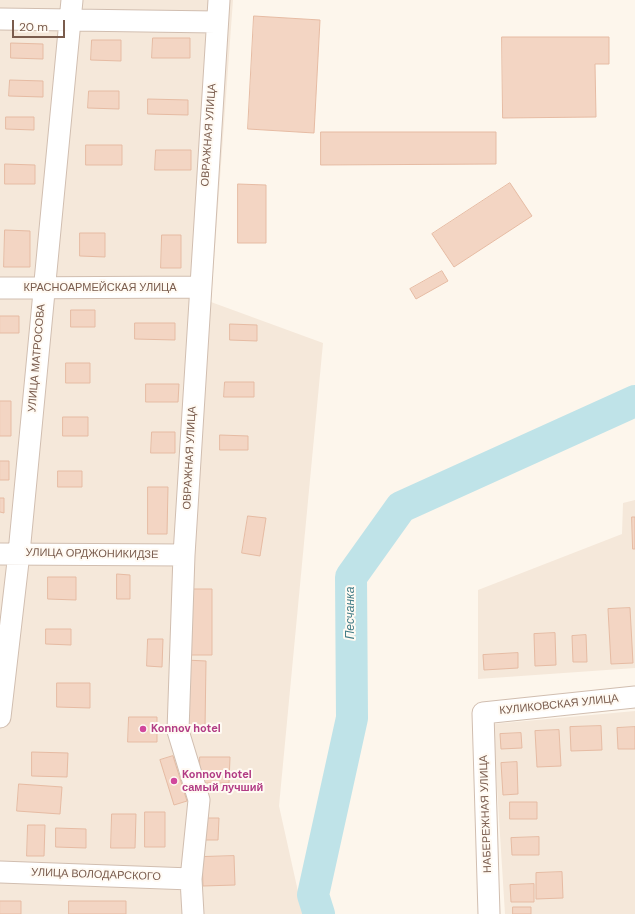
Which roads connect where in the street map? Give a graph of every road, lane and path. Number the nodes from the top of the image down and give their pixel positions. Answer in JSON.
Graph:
{"nodes":[{"id":1,"x":219,"y":0,"type":"edge"},
{"id":2,"x":72,"y":10,"type":"edge"},
{"id":3,"x":0,"y":19,"type":"edge"},
{"id":4,"x":216,"y":22,"type":"junction"},
{"id":5,"x":200,"y":287,"type":"junction"},
{"id":6,"x":0,"y":288,"type":"edge"},
{"id":7,"x":43,"y":288,"type":"junction"},
{"id":8,"x":9,"y":553,"type":"edge"},
{"id":9,"x":184,"y":555,"type":"junction"},
{"id":10,"x":635,"y":697,"type":"edge"},
{"id":11,"x":483,"y":713,"type":"joint"},
{"id":12,"x":0,"y":717,"type":"edge"},
{"id":13,"x":0,"y":872,"type":"edge"},
{"id":14,"x":191,"y":879,"type":"junction"},
{"id":15,"x":193,"y":914,"type":"edge"},
{"id":16,"x":489,"y":914,"type":"edge"}],
"edges":[{"from":1,"to":4,"type":"street","name":"ОВРАЖНАЯ УЛИЦА"},
{"from":2,"to":3,"type":"street"},
{"from":2,"to":4,"type":"street"},
{"from":2,"to":7,"type":"street","name":"УЛИЦА МАТРОСОВА"},
{"from":4,"to":5,"type":"street","name":"ОВРАЖНАЯ УЛИЦА"},
{"from":5,"to":7,"type":"street","name":"КРАСНОАРМЕЙСКАЯ УЛИЦА"},
{"from":5,"to":9,"type":"street","name":"ОВРАЖНАЯ УЛИЦА"},
{"from":6,"to":7,"type":"street","name":"КРАСНОАРМЕЙСКАЯ УЛИЦА"},
{"from":7,"to":8,"type":"street","name":"УЛИЦА МАТРОСОВА"},
{"from":8,"to":9,"type":"street","name":"УЛИЦА ОРДЖОНИКИДЗЕ"},
{"from":8,"to":12,"type":"street","name":"УЛИЦА МАТРОСОВА"},
{"from":9,"to":14,"type":"street","name":"ОВРАЖНАЯ УЛИЦА"},
{"from":10,"to":11,"type":"street","name":"КУЛИКОВСКАЯ УЛИЦА"},
{"from":11,"to":16,"type":"street","name":"НАБЕРЕЖНАЯ УЛИЦА"},
{"from":13,"to":14,"type":"street","name":"УЛИЦА ВОЛОДАРСКОГО"},
{"from":14,"to":15,"type":"street","name":"ОВРАЖНАЯ УЛИЦА"}]}
